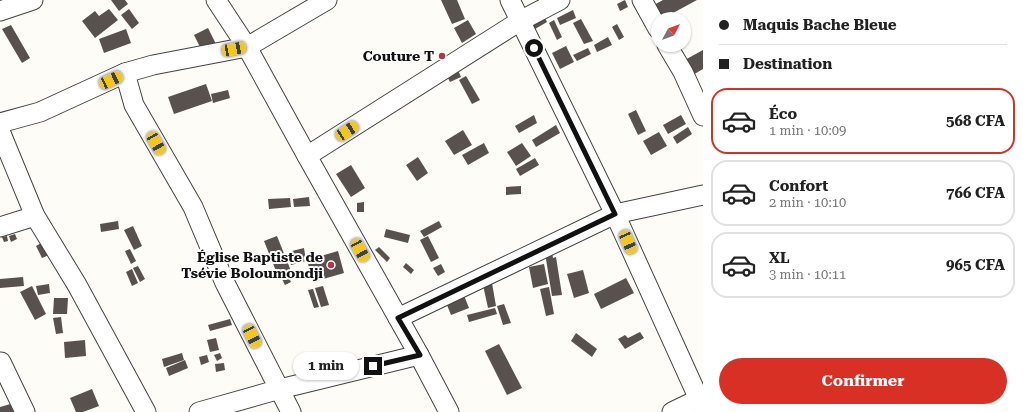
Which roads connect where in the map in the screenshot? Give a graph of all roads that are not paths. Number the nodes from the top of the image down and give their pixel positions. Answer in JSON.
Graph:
{"nodes":[{"id":1,"x":33,"y":0,"type":"edge"},
{"id":2,"x":216,"y":0,"type":"edge"},
{"id":3,"x":327,"y":0,"type":"edge"},
{"id":4,"x":510,"y":0,"type":"edge"},
{"id":5,"x":560,"y":0,"type":"edge"},
{"id":6,"x":642,"y":0,"type":"edge"},
{"id":7,"x":0,"y":11,"type":"edge"},
{"id":8,"x":651,"y":16,"type":"edge"},
{"id":9,"x":520,"y":21,"type":"junction"},
{"id":10,"x":247,"y":47,"type":"junction"},
{"id":11,"x":671,"y":52,"type":"edge"},
{"id":12,"x":125,"y":73,"type":"junction"},
{"id":13,"x":703,"y":116,"type":"edge"},
{"id":14,"x":0,"y":123,"type":"edge"},
{"id":15,"x":0,"y":131,"type":"edge"},
{"id":16,"x":307,"y":156,"type":"junction"},
{"id":17,"x":703,"y":195,"type":"edge"},
{"id":18,"x":615,"y":214,"type":"junction"},
{"id":19,"x":35,"y":216,"type":"junction"},
{"id":20,"x":0,"y":227,"type":"edge"},
{"id":21,"x":398,"y":318,"type":"junction"},
{"id":22,"x":420,"y":355,"type":"junction"},
{"id":23,"x":1,"y":362,"type":"edge"},
{"id":24,"x":280,"y":389,"type":"junction"},
{"id":25,"x":702,"y":401,"type":"edge"},
{"id":26,"x":25,"y":412,"type":"edge"},
{"id":27,"x":146,"y":412,"type":"edge"},
{"id":28,"x":199,"y":412,"type":"edge"},
{"id":29,"x":291,"y":412,"type":"edge"},
{"id":30,"x":449,"y":412,"type":"edge"},
{"id":31,"x":672,"y":412,"type":"edge"}],
"edges":[{"from":1,"to":7,"type":"street"},
{"from":2,"to":10,"type":"street"},
{"from":3,"to":10,"type":"street"},
{"from":4,"to":9,"type":"street"},
{"from":5,"to":9,"type":"street"},
{"from":6,"to":8,"type":"street"},
{"from":9,"to":16,"type":"street"},
{"from":9,"to":18,"type":"street"},
{"from":10,"to":12,"type":"street"},
{"from":10,"to":16,"type":"street"},
{"from":11,"to":13,"type":"street"},
{"from":12,"to":14,"type":"street"},
{"from":12,"to":24,"type":"street"},
{"from":15,"to":19,"type":"street"},
{"from":16,"to":21,"type":"street"},
{"from":17,"to":18,"type":"street"},
{"from":18,"to":21,"type":"street"},
{"from":18,"to":25,"type":"street"},
{"from":19,"to":20,"type":"street"},
{"from":19,"to":27,"type":"street"},
{"from":21,"to":22,"type":"street"},
{"from":22,"to":24,"type":"street"},
{"from":22,"to":30,"type":"street"},
{"from":23,"to":26,"type":"street"},
{"from":24,"to":28,"type":"street"},
{"from":24,"to":29,"type":"street"},
{"from":25,"to":31,"type":"street"}]}
